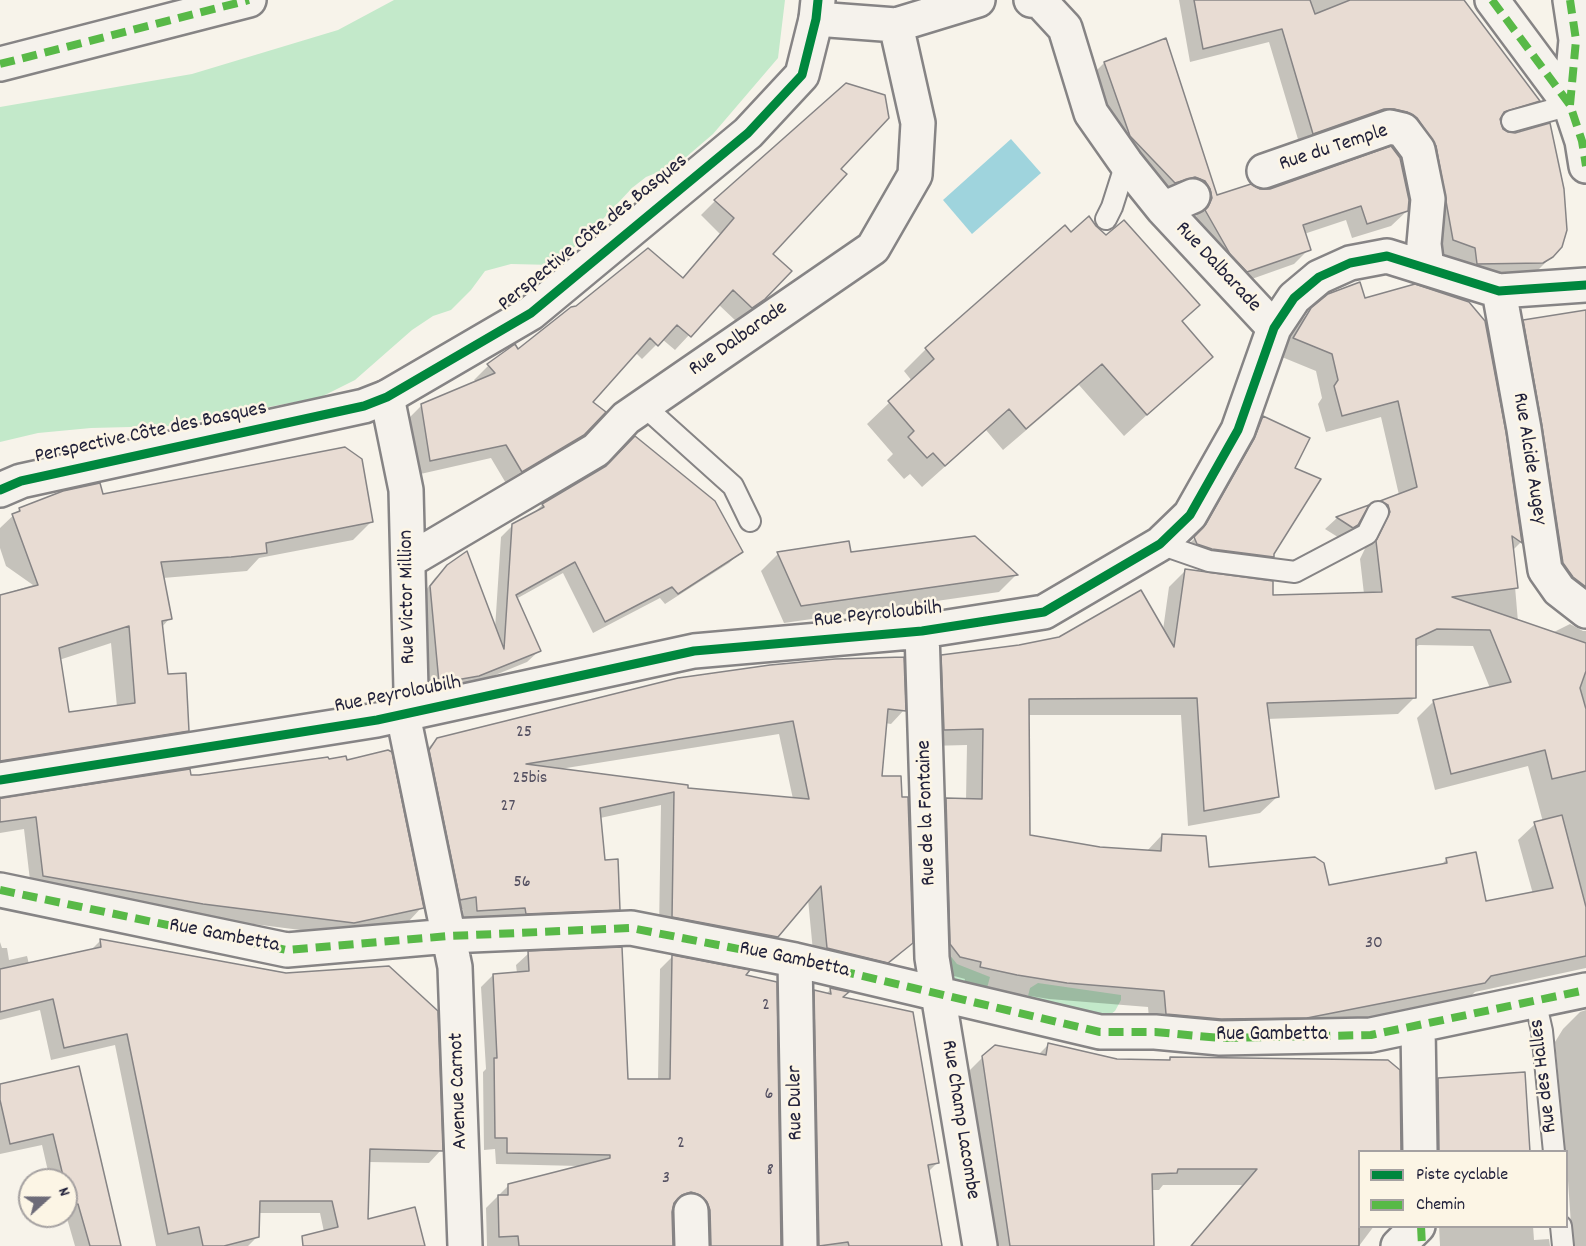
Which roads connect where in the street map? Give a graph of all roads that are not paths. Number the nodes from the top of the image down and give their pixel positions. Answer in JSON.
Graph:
{"nodes":[{"id":1,"x":249,"y":0,"type":"edge"},
{"id":2,"x":978,"y":0,"type":"edge"},
{"id":3,"x":1031,"y":0,"type":"edge"},
{"id":4,"x":1492,"y":0,"type":"edge"},
{"id":5,"x":1571,"y":0,"type":"edge"},
{"id":6,"x":1579,"y":0,"type":"edge"},
{"id":7,"x":817,"y":10,"type":"edge"},
{"id":8,"x":896,"y":25,"type":"junction"},
{"id":9,"x":0,"y":64,"type":"edge"},
{"id":10,"x":1570,"y":105,"type":"junction"},
{"id":11,"x":1512,"y":122,"type":"dead end"},
{"id":12,"x":1126,"y":163,"type":"junction"},
{"id":13,"x":1586,"y":166,"type":"edge"},
{"id":14,"x":1264,"y":171,"type":"dead end"},
{"id":15,"x":1193,"y":196,"type":"dead end"},
{"id":16,"x":1163,"y":209,"type":"junction"},
{"id":17,"x":1106,"y":219,"type":"dead end"},
{"id":18,"x":1427,"y":268,"type":"junction"},
{"id":19,"x":1586,"y":285,"type":"edge"},
{"id":20,"x":1499,"y":291,"type":"junction"},
{"id":21,"x":1274,"y":328,"type":"junction"},
{"id":22,"x":387,"y":398,"type":"junction"},
{"id":23,"x":644,"y":406,"type":"junction"},
{"id":24,"x":0,"y":490,"type":"edge"},
{"id":25,"x":1378,"y":512,"type":"dead end"},
{"id":26,"x":750,"y":521,"type":"dead end"},
{"id":27,"x":1160,"y":544,"type":"junction"},
{"id":28,"x":408,"y":561,"type":"junction"},
{"id":29,"x":1586,"y":611,"type":"edge"},
{"id":30,"x":922,"y":631,"type":"junction"},
{"id":31,"x":403,"y":715,"type":"junction"},
{"id":32,"x":0,"y":780,"type":"edge"},
{"id":33,"x":0,"y":891,"type":"edge"},
{"id":34,"x":449,"y":936,"type":"junction"},
{"id":35,"x":795,"y":960,"type":"junction"},
{"id":36,"x":1586,"y":990,"type":"edge"},
{"id":37,"x":938,"y":994,"type":"junction"},
{"id":38,"x":1535,"y":1000,"type":"junction"},
{"id":39,"x":1418,"y":1027,"type":"junction"},
{"id":40,"x":1420,"y":1150,"type":"edge"},
{"id":41,"x":1554,"y":1150,"type":"edge"},
{"id":42,"x":691,"y":1211,"type":"dead end"},
{"id":43,"x":1419,"y":1228,"type":"edge"},
{"id":44,"x":1420,"y":1228,"type":"edge"},
{"id":45,"x":1561,"y":1228,"type":"edge"},
{"id":46,"x":465,"y":1246,"type":"edge"},
{"id":47,"x":692,"y":1246,"type":"edge"},
{"id":48,"x":800,"y":1246,"type":"edge"},
{"id":49,"x":980,"y":1246,"type":"edge"},
{"id":50,"x":1398,"y":1246,"type":"edge"},
{"id":51,"x":1422,"y":1246,"type":"edge"},
{"id":52,"x":1563,"y":1246,"type":"edge"}],
"edges":[{"from":1,"to":9,"type":"street"},
{"from":2,"to":8,"type":"street"},
{"from":3,"to":12,"type":"street","name":"Rue Dalbarade"},
{"from":4,"to":10,"type":"street"},
{"from":5,"to":6,"type":"street"},
{"from":5,"to":10,"type":"street"},
{"from":7,"to":8,"type":"street"},
{"from":7,"to":22,"type":"street","name":"Perspective Côte des Basques"},
{"from":8,"to":23,"type":"street","name":"Rue Dalbarade"},
{"from":10,"to":11,"type":"lane"},
{"from":10,"to":13,"type":"street"},
{"from":12,"to":16,"type":"street","name":"Rue Dalbarade"},
{"from":12,"to":17,"type":"lane"},
{"from":14,"to":18,"type":"street","name":"Rue du Temple"},
{"from":15,"to":16,"type":"street"},
{"from":16,"to":21,"type":"street","name":"Rue Dalbarade"},
{"from":18,"to":20,"type":"street","name":"Rue Peyroloubilh"},
{"from":18,"to":21,"type":"street","name":"Rue Peyroloubilh"},
{"from":19,"to":20,"type":"street","name":"Rue Peyroloubilh"},
{"from":20,"to":29,"type":"street","name":"Rue Alcide Augey"},
{"from":21,"to":27,"type":"street","name":"Rue Peyroloubilh"},
{"from":22,"to":24,"type":"street","name":"Perspective Côte des Basques"},
{"from":22,"to":28,"type":"street","name":"Rue Victor Million"},
{"from":23,"to":26,"type":"lane"},
{"from":23,"to":28,"type":"street","name":"Rue Dalbarade"},
{"from":25,"to":27,"type":"lane"},
{"from":27,"to":30,"type":"street","name":"Rue Peyroloubilh"},
{"from":28,"to":31,"type":"street","name":"Rue Victor Million"},
{"from":30,"to":31,"type":"street","name":"Rue Peyroloubilh"},
{"from":30,"to":37,"type":"street","name":"Rue de la Fontaine"},
{"from":31,"to":32,"type":"street","name":"Rue Peyroloubilh"},
{"from":31,"to":34,"type":"street","name":"Rue Victor Million"},
{"from":33,"to":34,"type":"street","name":"Rue Gambetta"},
{"from":34,"to":35,"type":"street","name":"Rue Gambetta"},
{"from":34,"to":46,"type":"street","name":"Avenue Carnot"},
{"from":35,"to":37,"type":"street","name":"Rue Gambetta"},
{"from":35,"to":48,"type":"street","name":"Rue Duler"},
{"from":36,"to":38,"type":"street","name":"Rue Gambetta"},
{"from":37,"to":39,"type":"street","name":"Rue Gambetta"},
{"from":37,"to":49,"type":"street","name":"Rue Champ Lacombe"},
{"from":38,"to":39,"type":"street","name":"Rue Gambetta"},
{"from":38,"to":41,"type":"lane","name":"Rue des Halles"},
{"from":39,"to":40,"type":"street"},
{"from":42,"to":47,"type":"street"},
{"from":43,"to":50,"type":"street"},
{"from":44,"to":51,"type":"street"},
{"from":45,"to":52,"type":"lane"}]}
